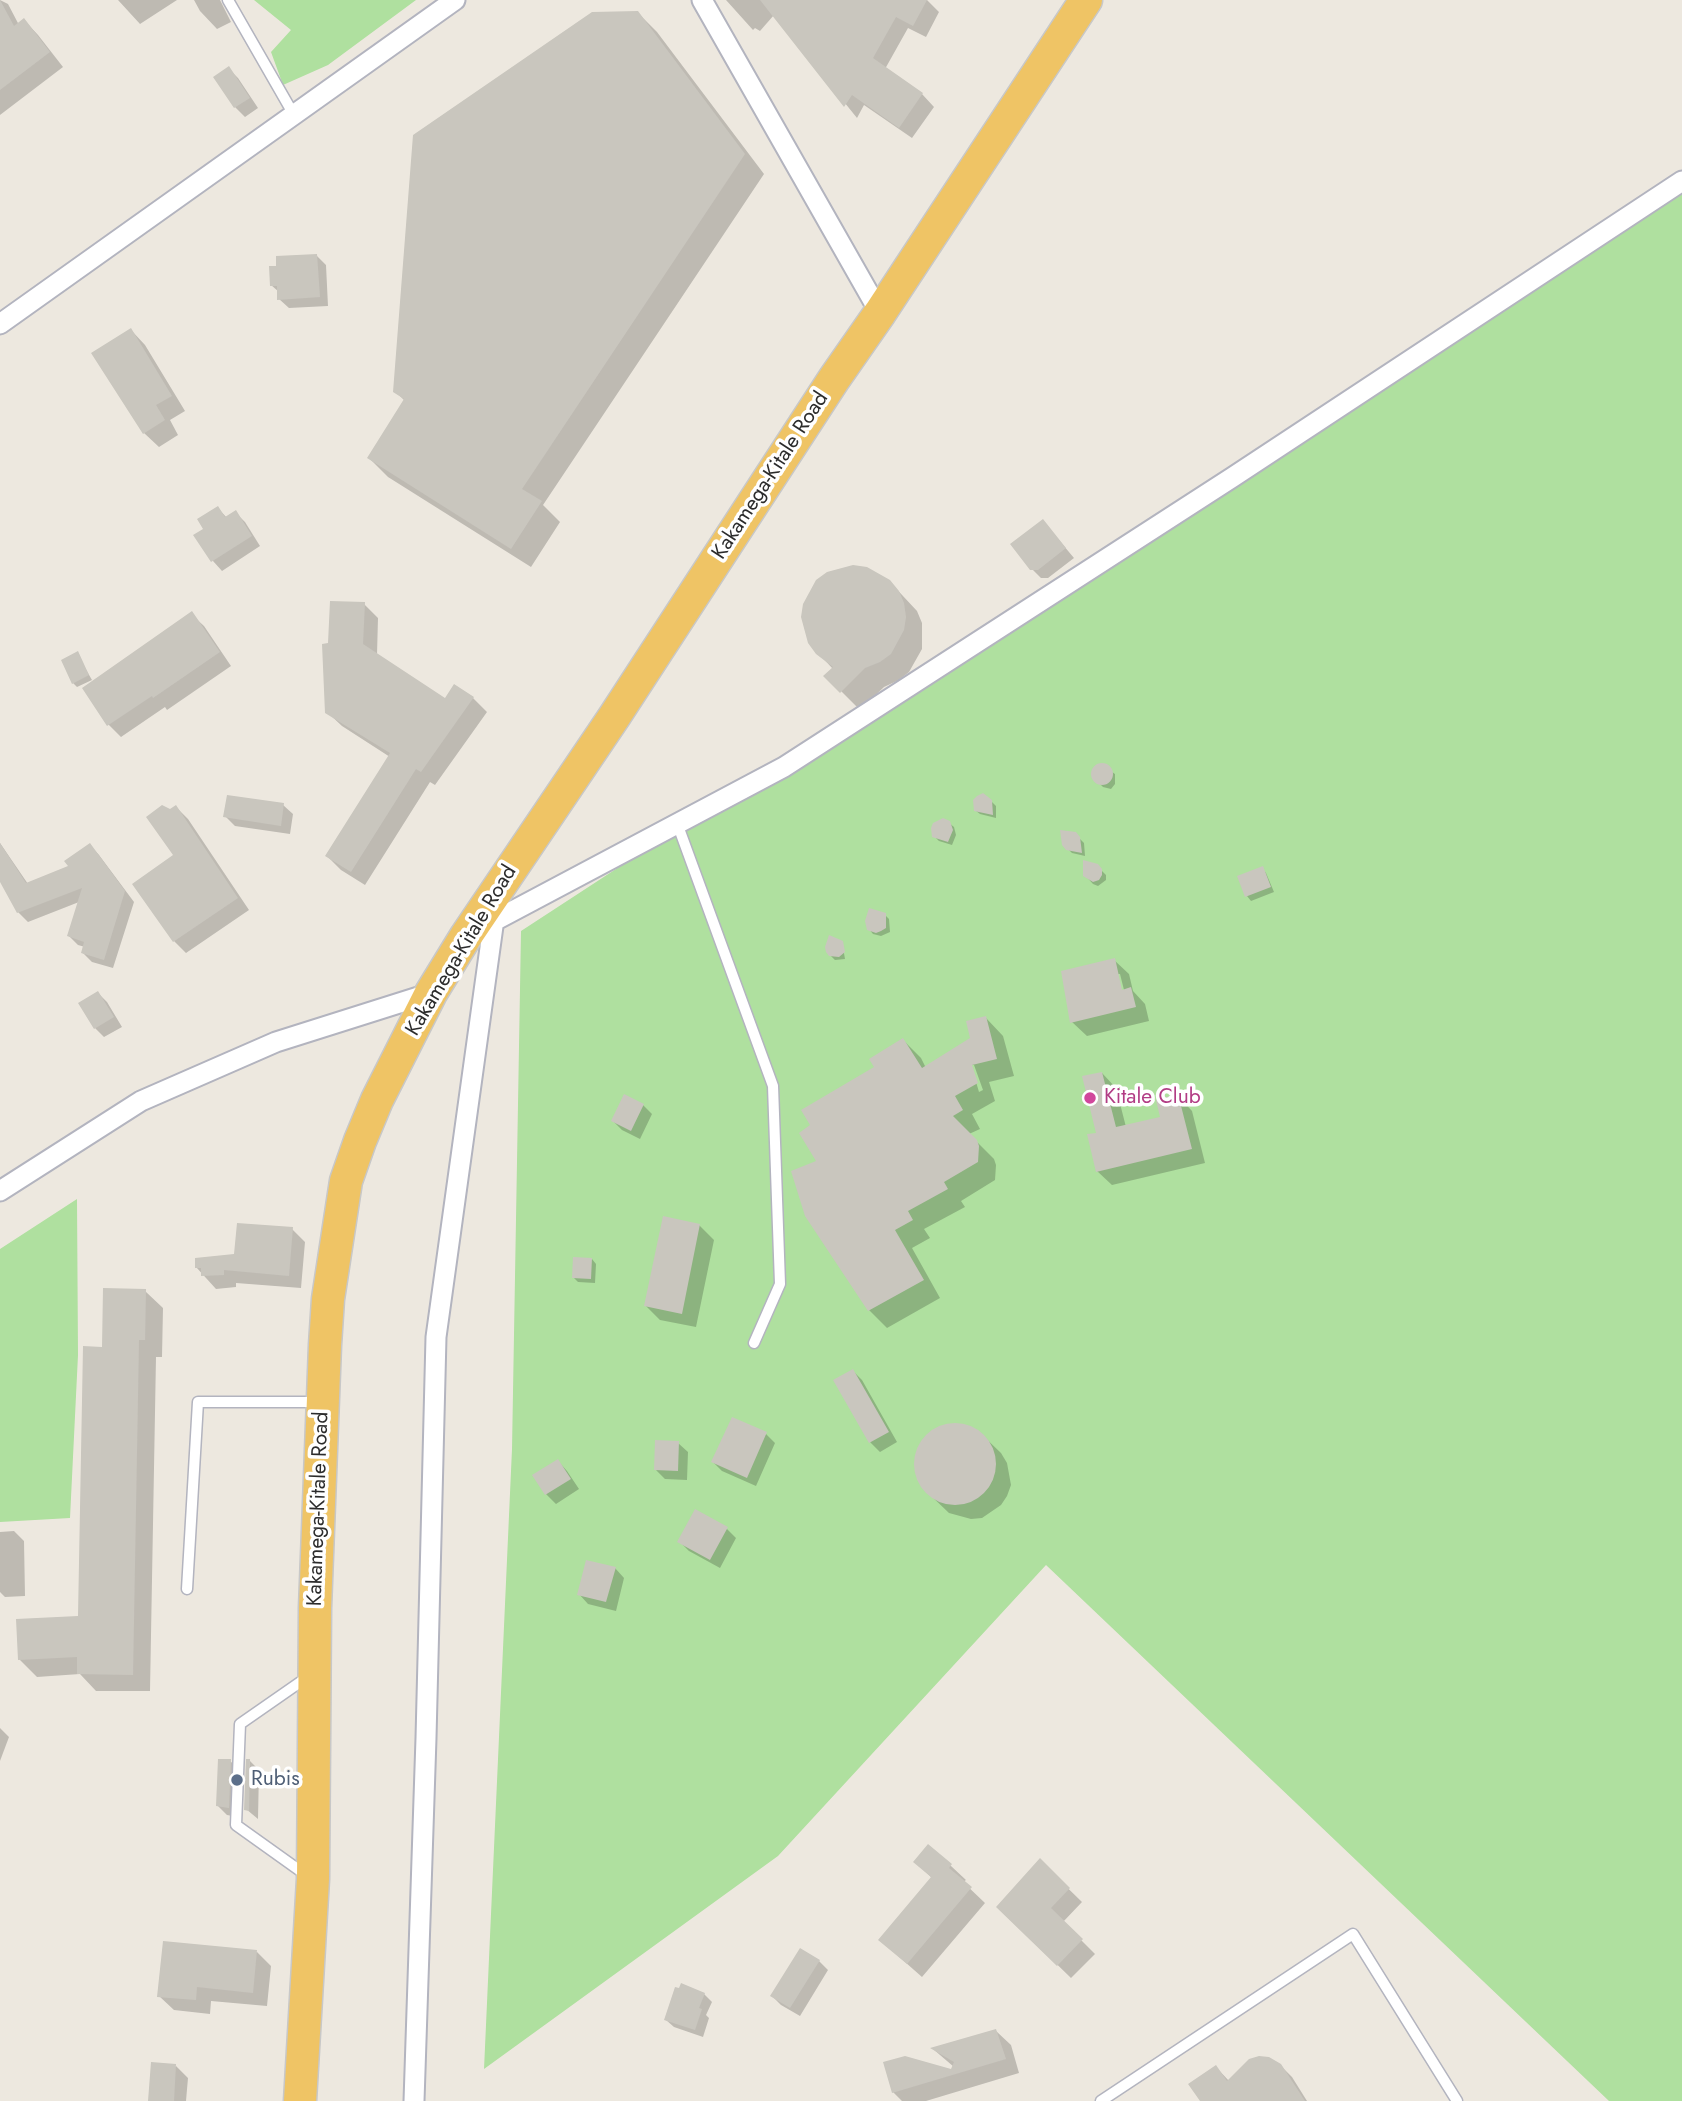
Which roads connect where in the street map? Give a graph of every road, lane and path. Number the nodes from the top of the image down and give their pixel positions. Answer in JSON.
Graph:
{"nodes":[{"id":1,"x":228,"y":0,"type":"edge"},
{"id":2,"x":455,"y":0,"type":"edge"},
{"id":3,"x":703,"y":0,"type":"edge"},
{"id":4,"x":1086,"y":0,"type":"edge"},
{"id":5,"x":294,"y":115,"type":"junction"},
{"id":6,"x":1682,"y":181,"type":"edge"},
{"id":7,"x":880,"y":313,"type":"junction"},
{"id":8,"x":0,"y":324,"type":"edge"},
{"id":9,"x":677,"y":823,"type":"junction"},
{"id":10,"x":494,"y":919,"type":"junction"},
{"id":11,"x":466,"y":936,"type":"junction"},
{"id":12,"x":431,"y":993,"type":"junction"},
{"id":13,"x":0,"y":1191,"type":"edge"},
{"id":14,"x":754,"y":1342,"type":"dead end"},
{"id":15,"x":323,"y":1402,"type":"junction"},
{"id":16,"x":187,"y":1590,"type":"dead end"},
{"id":17,"x":316,"y":1672,"type":"junction"},
{"id":18,"x":313,"y":1880,"type":"junction"},
{"id":19,"x":299,"y":2100,"type":"edge"},
{"id":20,"x":414,"y":2101,"type":"edge"},
{"id":21,"x":1101,"y":2101,"type":"edge"},
{"id":22,"x":1457,"y":2101,"type":"edge"}],
"edges":[{"from":1,"to":5,"type":"lane"},
{"from":2,"to":5,"type":"street"},
{"from":3,"to":7,"type":"street"},
{"from":4,"to":7,"type":"highway","name":"Kakamega-Kitale Road"},
{"from":5,"to":8,"type":"street"},
{"from":6,"to":9,"type":"street"},
{"from":7,"to":11,"type":"highway","name":"Kakamega-Kitale Road"},
{"from":9,"to":10,"type":"street"},
{"from":9,"to":14,"type":"lane"},
{"from":10,"to":11,"type":"street"},
{"from":10,"to":20,"type":"street"},
{"from":11,"to":12,"type":"highway","name":"Kakamega-Kitale Road"},
{"from":12,"to":13,"type":"street"},
{"from":12,"to":15,"type":"highway","name":"Kakamega-Kitale Road"},
{"from":15,"to":16,"type":"lane"},
{"from":15,"to":17,"type":"highway","name":"Kakamega-Kitale Road"},
{"from":17,"to":18,"type":"highway","name":"Kakamega-Kitale Road"},
{"from":17,"to":18,"type":"lane"},
{"from":18,"to":19,"type":"highway","name":"Kakamega-Kitale Road"},
{"from":21,"to":22,"type":"lane"}]}
